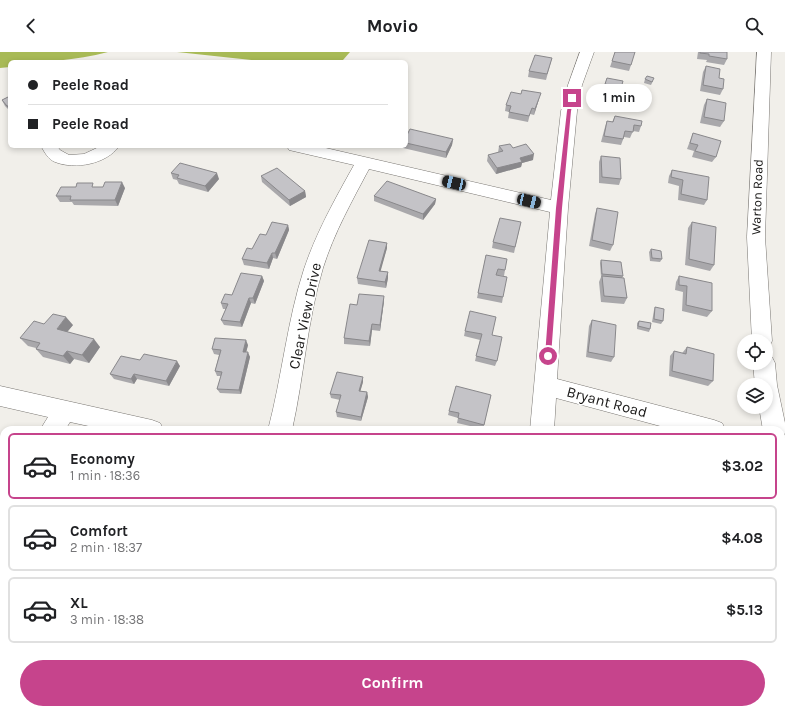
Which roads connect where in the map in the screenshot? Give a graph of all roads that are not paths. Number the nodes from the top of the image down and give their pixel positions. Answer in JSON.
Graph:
{"nodes":[{"id":1,"x":587,"y":52,"type":"edge"},
{"id":2,"x":764,"y":52,"type":"edge"},
{"id":3,"x":50,"y":148,"type":"edge"},
{"id":4,"x":108,"y":148,"type":"edge"},
{"id":5,"x":304,"y":148,"type":"edge"},
{"id":6,"x":364,"y":162,"type":"junction"},
{"id":7,"x":559,"y":208,"type":"junction"},
{"id":8,"x":762,"y":334,"type":"edge"},
{"id":9,"x":765,"y":370,"type":"edge"},
{"id":10,"x":546,"y":386,"type":"junction"},
{"id":11,"x":0,"y":396,"type":"edge"},
{"id":12,"x":64,"y":411,"type":"junction"},
{"id":13,"x":55,"y":426,"type":"edge"},
{"id":14,"x":133,"y":426,"type":"edge"},
{"id":15,"x":281,"y":426,"type":"edge"},
{"id":16,"x":542,"y":426,"type":"edge"},
{"id":17,"x":699,"y":426,"type":"edge"},
{"id":18,"x":774,"y":426,"type":"edge"}],
"edges":[{"from":1,"to":7,"type":"street"},
{"from":2,"to":8,"type":"street","name":"Warton Road"},
{"from":3,"to":4,"type":"street"},
{"from":5,"to":6,"type":"street"},
{"from":6,"to":7,"type":"street"},
{"from":6,"to":15,"type":"street","name":"Clear View Drive"},
{"from":7,"to":10,"type":"street"},
{"from":9,"to":18,"type":"street"},
{"from":10,"to":16,"type":"street"},
{"from":10,"to":17,"type":"street","name":"Bryant Road"},
{"from":11,"to":12,"type":"street"},
{"from":12,"to":13,"type":"street"},
{"from":12,"to":14,"type":"street"}]}
